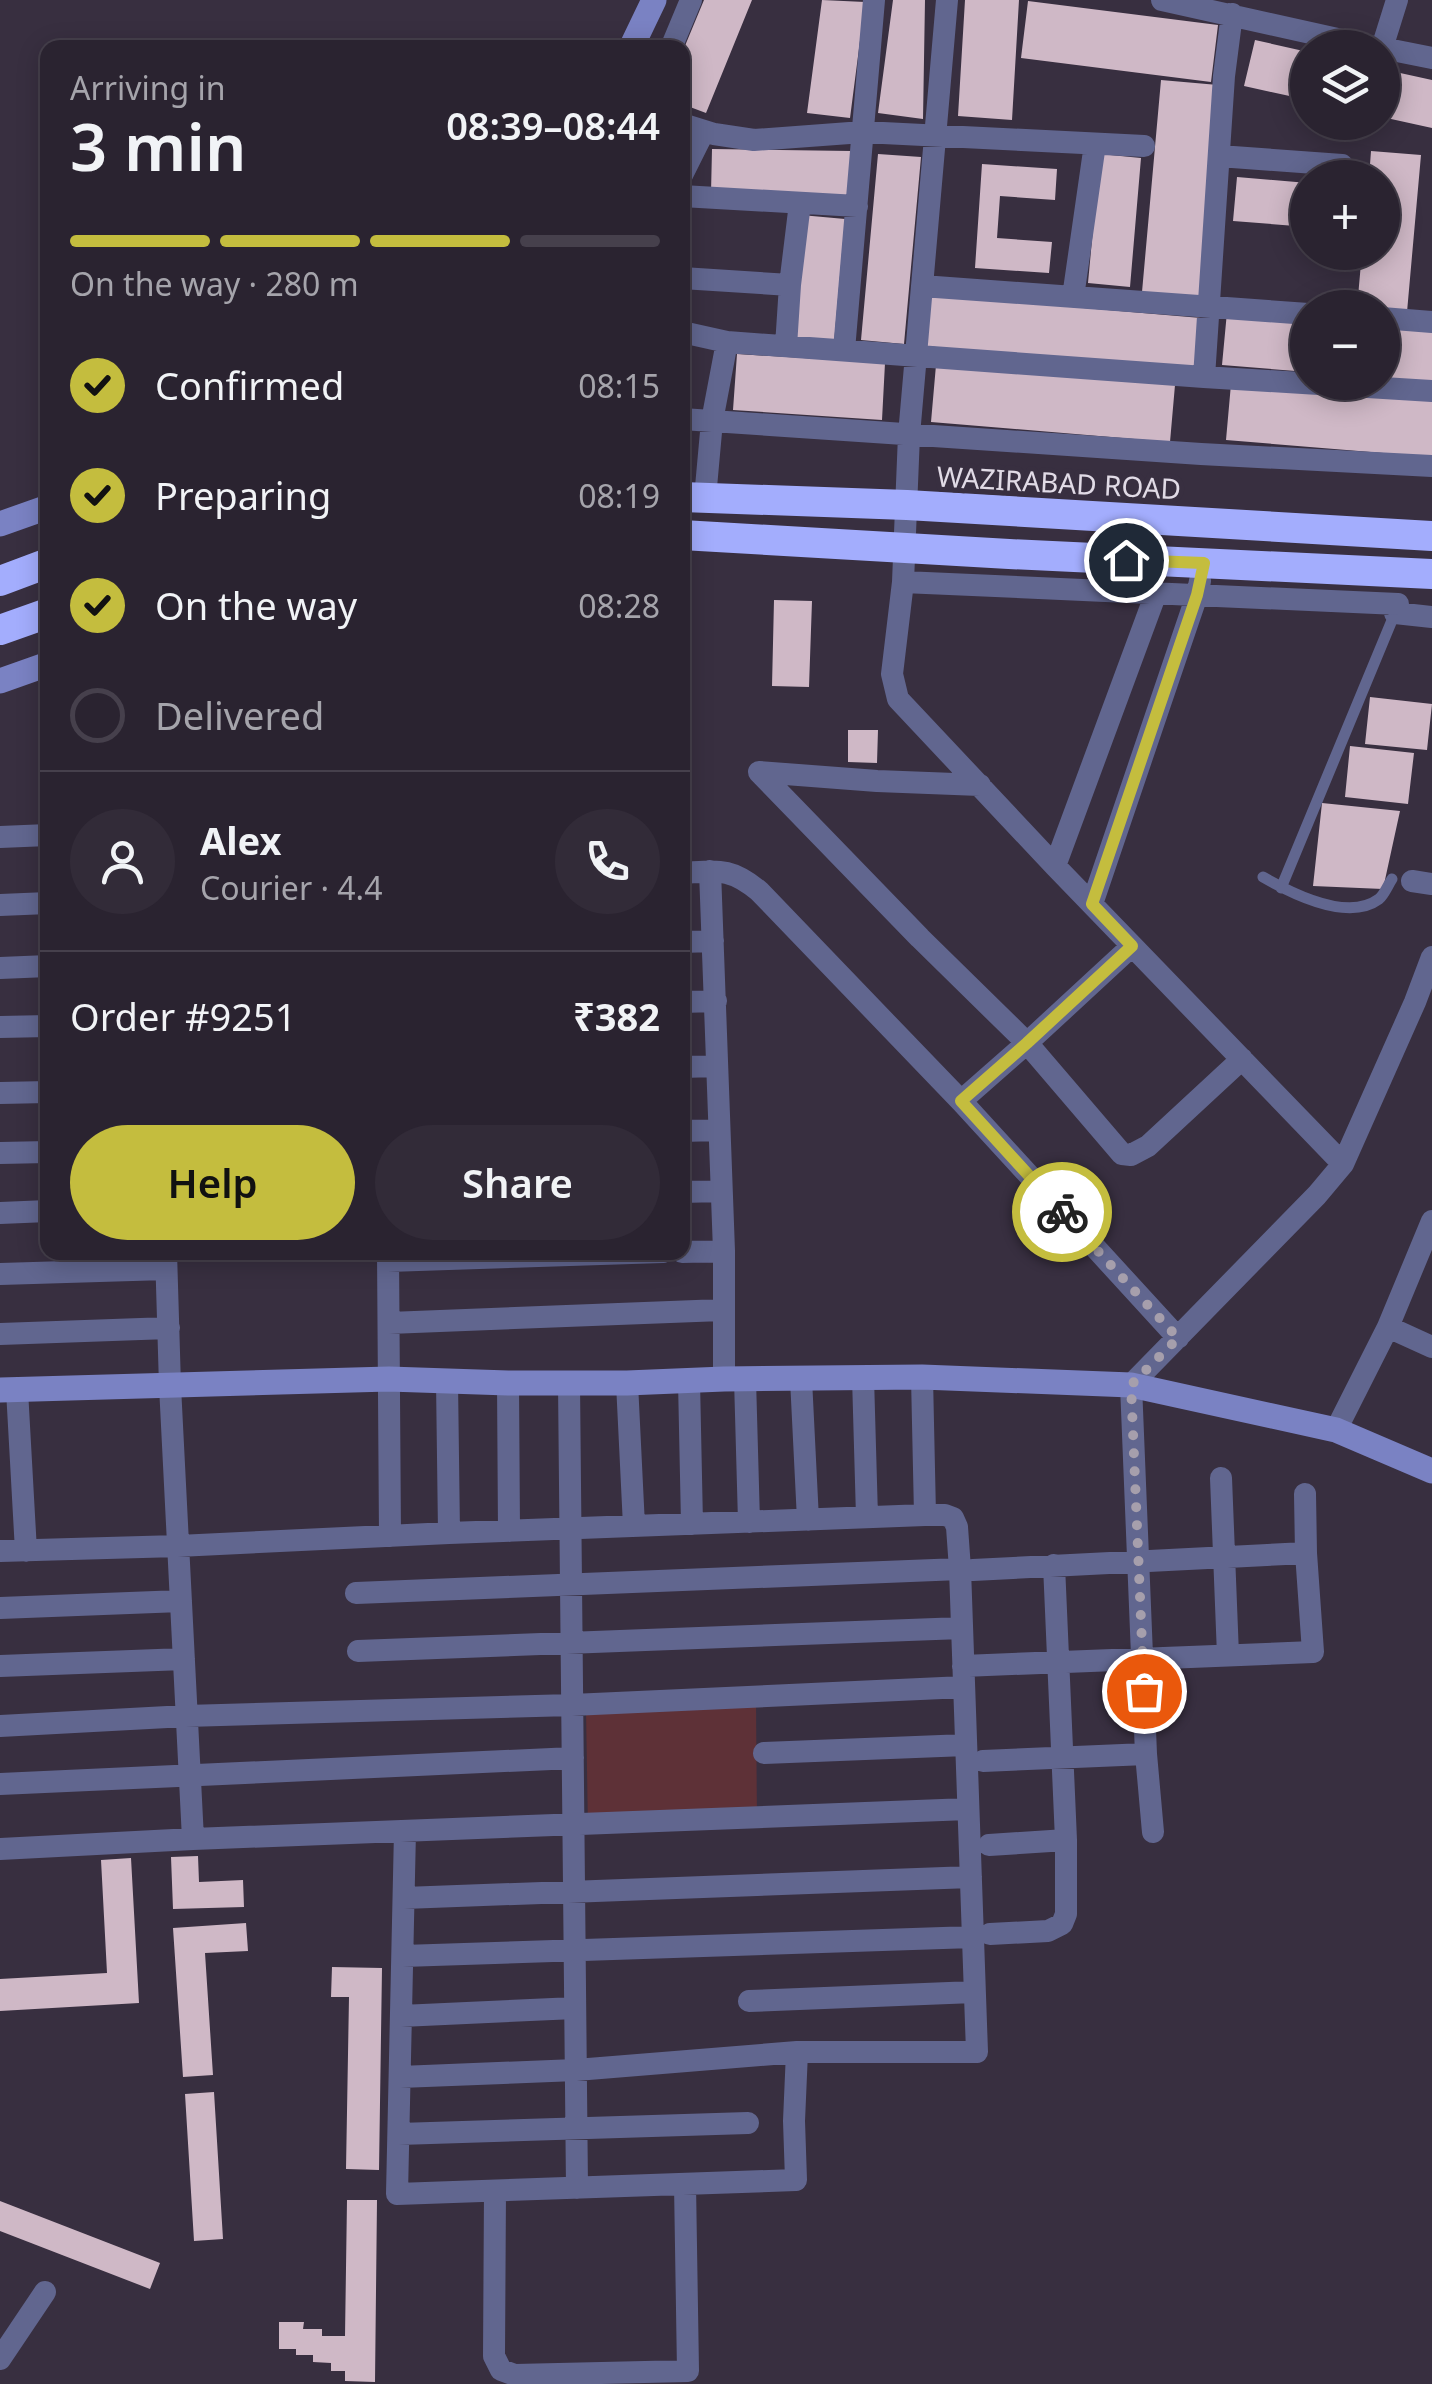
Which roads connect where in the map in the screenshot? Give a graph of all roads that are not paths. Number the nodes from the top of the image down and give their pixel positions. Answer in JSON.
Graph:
{"nodes":[{"id":1,"x":654,"y":0,"type":"edge"},
{"id":2,"x":691,"y":0,"type":"edge"},
{"id":3,"x":874,"y":0,"type":"edge"},
{"id":4,"x":947,"y":0,"type":"edge"},
{"id":5,"x":1162,"y":0,"type":"edge"},
{"id":6,"x":1397,"y":0,"type":"edge"},
{"id":7,"x":1232,"y":14,"type":"junction"},
{"id":8,"x":1302,"y":30,"type":"edge"},
{"id":9,"x":1387,"y":30,"type":"edge"},
{"id":10,"x":636,"y":40,"type":"edge"},
{"id":11,"x":674,"y":40,"type":"edge"},
{"id":12,"x":1400,"y":52,"type":"edge"},
{"id":13,"x":1432,"y":58,"type":"edge"},
{"id":14,"x":693,"y":127,"type":"edge"},
{"id":15,"x":863,"y":132,"type":"junction"},
{"id":16,"x":935,"y":137,"type":"junction"},
{"id":17,"x":1095,"y":144,"type":"junction"},
{"id":18,"x":1144,"y":146,"type":"dead end"},
{"id":19,"x":1219,"y":156,"type":"junction"},
{"id":20,"x":1290,"y":161,"type":"edge"},
{"id":21,"x":690,"y":196,"type":"edge"},
{"id":22,"x":800,"y":203,"type":"junction"},
{"id":23,"x":856,"y":206,"type":"junction"},
{"id":24,"x":690,"y":279,"type":"edge"},
{"id":25,"x":790,"y":285,"type":"junction"},
{"id":26,"x":922,"y":286,"type":"junction"},
{"id":27,"x":1073,"y":297,"type":"junction"},
{"id":28,"x":1208,"y":307,"type":"junction"},
{"id":29,"x":1290,"y":313,"type":"edge"},
{"id":30,"x":1400,"y":319,"type":"edge"},
{"id":31,"x":1432,"y":322,"type":"edge"},
{"id":32,"x":690,"y":334,"type":"edge"},
{"id":33,"x":727,"y":342,"type":"junction"},
{"id":34,"x":786,"y":346,"type":"junction"},
{"id":35,"x":844,"y":350,"type":"junction"},
{"id":36,"x":916,"y":355,"type":"junction"},
{"id":37,"x":1204,"y":377,"type":"junction"},
{"id":38,"x":1432,"y":391,"type":"edge"},
{"id":39,"x":690,"y":420,"type":"edge"},
{"id":40,"x":712,"y":421,"type":"junction"},
{"id":41,"x":909,"y":435,"type":"junction"},
{"id":42,"x":1432,"y":466,"type":"edge"},
{"id":43,"x":694,"y":498,"type":"edge"},
{"id":44,"x":908,"y":505,"type":"junction"},
{"id":45,"x":40,"y":510,"type":"edge"},
{"id":46,"x":0,"y":524,"type":"edge"},
{"id":47,"x":690,"y":535,"type":"edge"},
{"id":48,"x":1432,"y":536,"type":"edge"},
{"id":49,"x":904,"y":548,"type":"junction"},
{"id":50,"x":1204,"y":563,"type":"junction"},
{"id":51,"x":40,"y":566,"type":"edge"},
{"id":52,"x":1432,"y":574,"type":"edge"},
{"id":53,"x":0,"y":581,"type":"edge"},
{"id":54,"x":903,"y":582,"type":"junction"},
{"id":55,"x":1156,"y":593,"type":"junction"},
{"id":56,"x":1197,"y":595,"type":"junction"},
{"id":57,"x":1395,"y":614,"type":"junction"},
{"id":58,"x":40,"y":615,"type":"edge"},
{"id":59,"x":1432,"y":617,"type":"edge"},
{"id":60,"x":0,"y":630,"type":"edge"},
{"id":61,"x":40,"y":667,"type":"edge"},
{"id":62,"x":0,"y":681,"type":"edge"},
{"id":63,"x":980,"y":784,"type":"junction"},
{"id":64,"x":40,"y":835,"type":"edge"},
{"id":65,"x":0,"y":837,"type":"edge"},
{"id":66,"x":1054,"y":866,"type":"junction"},
{"id":67,"x":710,"y":871,"type":"junction"},
{"id":68,"x":690,"y":872,"type":"edge"},
{"id":69,"x":1263,"y":877,"type":"dead end"},
{"id":70,"x":1412,"y":881,"type":"edge"},
{"id":71,"x":1281,"y":888,"type":"junction"},
{"id":72,"x":40,"y":903,"type":"edge"},
{"id":73,"x":1092,"y":904,"type":"junction"},
{"id":74,"x":0,"y":905,"type":"edge"},
{"id":75,"x":713,"y":941,"type":"junction"},
{"id":76,"x":690,"y":942,"type":"edge"},
{"id":77,"x":1132,"y":946,"type":"junction"},
{"id":78,"x":1432,"y":957,"type":"edge"},
{"id":79,"x":40,"y":966,"type":"edge"},
{"id":80,"x":0,"y":968,"type":"edge"},
{"id":81,"x":716,"y":1000,"type":"junction"},
{"id":82,"x":690,"y":1002,"type":"edge"},
{"id":83,"x":40,"y":1026,"type":"edge"},
{"id":84,"x":0,"y":1027,"type":"edge"},
{"id":85,"x":1027,"y":1043,"type":"junction"},
{"id":86,"x":1242,"y":1060,"type":"junction"},
{"id":87,"x":716,"y":1066,"type":"junction"},
{"id":88,"x":690,"y":1067,"type":"edge"},
{"id":89,"x":40,"y":1092,"type":"edge"},
{"id":90,"x":0,"y":1093,"type":"edge"},
{"id":91,"x":961,"y":1101,"type":"junction"},
{"id":92,"x":719,"y":1130,"type":"junction"},
{"id":93,"x":690,"y":1132,"type":"edge"},
{"id":94,"x":40,"y":1152,"type":"edge"},
{"id":95,"x":0,"y":1154,"type":"edge"},
{"id":96,"x":1343,"y":1164,"type":"junction"},
{"id":97,"x":722,"y":1191,"type":"junction"},
{"id":98,"x":690,"y":1192,"type":"edge"},
{"id":99,"x":40,"y":1212,"type":"edge"},
{"id":100,"x":0,"y":1213,"type":"edge"},
{"id":101,"x":1432,"y":1220,"type":"edge"},
{"id":102,"x":1427,"y":1248,"type":"edge"},
{"id":103,"x":724,"y":1251,"type":"junction"},
{"id":104,"x":690,"y":1252,"type":"edge"},
{"id":105,"x":388,"y":1260,"type":"edge"},
{"id":106,"x":166,"y":1261,"type":"edge"},
{"id":107,"x":0,"y":1274,"type":"edge"},
{"id":108,"x":722,"y":1310,"type":"junction"},
{"id":109,"x":388,"y":1323,"type":"junction"},
{"id":110,"x":169,"y":1328,"type":"junction"},
{"id":111,"x":1388,"y":1328,"type":"junction"},
{"id":112,"x":0,"y":1334,"type":"edge"},
{"id":113,"x":1178,"y":1338,"type":"junction"},
{"id":114,"x":1432,"y":1347,"type":"edge"},
{"id":115,"x":863,"y":1377,"type":"junction"},
{"id":116,"x":922,"y":1377,"type":"junction"},
{"id":117,"x":801,"y":1378,"type":"junction"},
{"id":118,"x":389,"y":1379,"type":"junction"},
{"id":119,"x":734,"y":1379,"type":"junction"},
{"id":120,"x":448,"y":1381,"type":"junction"},
{"id":121,"x":689,"y":1381,"type":"junction"},
{"id":122,"x":570,"y":1383,"type":"junction"},
{"id":123,"x":627,"y":1383,"type":"junction"},
{"id":124,"x":508,"y":1384,"type":"junction"},
{"id":125,"x":1131,"y":1385,"type":"junction"},
{"id":126,"x":170,"y":1386,"type":"junction"},
{"id":127,"x":9,"y":1390,"type":"edge"},
{"id":128,"x":1336,"y":1430,"type":"junction"},
{"id":129,"x":1432,"y":1470,"type":"edge"},
{"id":130,"x":1221,"y":1478,"type":"dead end"},
{"id":131,"x":1305,"y":1494,"type":"dead end"},
{"id":132,"x":926,"y":1515,"type":"junction"},
{"id":133,"x":868,"y":1518,"type":"junction"},
{"id":134,"x":808,"y":1520,"type":"junction"},
{"id":135,"x":749,"y":1522,"type":"junction"},
{"id":136,"x":692,"y":1524,"type":"junction"},
{"id":137,"x":634,"y":1526,"type":"junction"},
{"id":138,"x":570,"y":1528,"type":"junction"},
{"id":139,"x":508,"y":1531,"type":"junction"},
{"id":140,"x":449,"y":1532,"type":"junction"},
{"id":141,"x":390,"y":1536,"type":"junction"},
{"id":142,"x":178,"y":1546,"type":"junction"},
{"id":143,"x":0,"y":1551,"type":"edge"},
{"id":144,"x":26,"y":1551,"type":"junction"},
{"id":145,"x":1306,"y":1553,"type":"junction"},
{"id":146,"x":1224,"y":1559,"type":"junction"},
{"id":147,"x":1139,"y":1562,"type":"junction"},
{"id":148,"x":1054,"y":1566,"type":"junction"},
{"id":149,"x":966,"y":1570,"type":"junction"},
{"id":150,"x":571,"y":1585,"type":"junction"},
{"id":151,"x":356,"y":1593,"type":"dead end"},
{"id":152,"x":181,"y":1601,"type":"junction"},
{"id":153,"x":0,"y":1608,"type":"edge"},
{"id":154,"x":962,"y":1628,"type":"junction"},
{"id":155,"x":572,"y":1644,"type":"junction"},
{"id":156,"x":358,"y":1651,"type":"dead end"},
{"id":157,"x":1228,"y":1656,"type":"junction"},
{"id":158,"x":184,"y":1659,"type":"junction"},
{"id":159,"x":1142,"y":1659,"type":"junction"},
{"id":160,"x":1057,"y":1662,"type":"junction"},
{"id":161,"x":0,"y":1666,"type":"edge"},
{"id":162,"x":964,"y":1676,"type":"junction"},
{"id":163,"x":572,"y":1706,"type":"junction"},
{"id":164,"x":186,"y":1716,"type":"junction"},
{"id":165,"x":0,"y":1726,"type":"edge"},
{"id":166,"x":974,"y":1753,"type":"junction"},
{"id":167,"x":764,"y":1754,"type":"dead end"},
{"id":168,"x":1146,"y":1754,"type":"junction"},
{"id":169,"x":572,"y":1758,"type":"junction"},
{"id":170,"x":1061,"y":1758,"type":"junction"},
{"id":171,"x":190,"y":1776,"type":"junction"},
{"id":172,"x":0,"y":1784,"type":"edge"},
{"id":173,"x":968,"y":1810,"type":"junction"},
{"id":174,"x":573,"y":1824,"type":"junction"},
{"id":175,"x":405,"y":1831,"type":"junction"},
{"id":176,"x":1153,"y":1832,"type":"dead end"},
{"id":177,"x":193,"y":1839,"type":"junction"},
{"id":178,"x":1066,"y":1840,"type":"junction"},
{"id":179,"x":989,"y":1845,"type":"dead end"},
{"id":180,"x":0,"y":1848,"type":"edge"},
{"id":181,"x":970,"y":1877,"type":"junction"},
{"id":182,"x":574,"y":1892,"type":"junction"},
{"id":183,"x":404,"y":1898,"type":"junction"},
{"id":184,"x":982,"y":1936,"type":"junction"},
{"id":185,"x":575,"y":1950,"type":"junction"},
{"id":186,"x":402,"y":1956,"type":"junction"},
{"id":187,"x":974,"y":1992,"type":"junction"},
{"id":188,"x":749,"y":2001,"type":"dead end"},
{"id":189,"x":575,"y":2008,"type":"junction"},
{"id":190,"x":401,"y":2016,"type":"junction"},
{"id":191,"x":798,"y":2052,"type":"junction"},
{"id":192,"x":576,"y":2070,"type":"junction"},
{"id":193,"x":400,"y":2076,"type":"junction"},
{"id":194,"x":748,"y":2123,"type":"dead end"},
{"id":195,"x":576,"y":2127,"type":"junction"},
{"id":196,"x":398,"y":2134,"type":"junction"},
{"id":197,"x":685,"y":2184,"type":"junction"},
{"id":198,"x":577,"y":2188,"type":"junction"},
{"id":199,"x":495,"y":2191,"type":"junction"},
{"id":200,"x":45,"y":2292,"type":"dead end"},
{"id":201,"x":0,"y":2359,"type":"edge"}],
"edges":[{"from":1,"to":10,"type":"street"},
{"from":2,"to":11,"type":"street"},
{"from":3,"to":15,"type":"street"},
{"from":4,"to":16,"type":"street"},
{"from":5,"to":7,"type":"street"},
{"from":6,"to":9,"type":"street"},
{"from":7,"to":8,"type":"street"},
{"from":7,"to":19,"type":"street"},
{"from":12,"to":13,"type":"street"},
{"from":14,"to":15,"type":"street"},
{"from":15,"to":16,"type":"street"},
{"from":15,"to":23,"type":"street"},
{"from":16,"to":17,"type":"street"},
{"from":16,"to":26,"type":"street"},
{"from":17,"to":18,"type":"street"},
{"from":17,"to":27,"type":"street"},
{"from":19,"to":20,"type":"street"},
{"from":19,"to":28,"type":"street"},
{"from":21,"to":22,"type":"street"},
{"from":22,"to":23,"type":"street"},
{"from":22,"to":25,"type":"street"},
{"from":23,"to":35,"type":"street"},
{"from":24,"to":25,"type":"street"},
{"from":25,"to":34,"type":"street"},
{"from":26,"to":27,"type":"street"},
{"from":26,"to":36,"type":"street"},
{"from":27,"to":28,"type":"street"},
{"from":28,"to":29,"type":"street"},
{"from":28,"to":37,"type":"street"},
{"from":30,"to":31,"type":"street"},
{"from":32,"to":33,"type":"street"},
{"from":33,"to":34,"type":"street"},
{"from":33,"to":40,"type":"street"},
{"from":34,"to":35,"type":"street"},
{"from":35,"to":36,"type":"street"},
{"from":36,"to":37,"type":"street"},
{"from":36,"to":41,"type":"street"},
{"from":37,"to":38,"type":"street"},
{"from":39,"to":40,"type":"street"},
{"from":40,"to":41,"type":"street"},
{"from":40,"to":43,"type":"street"},
{"from":41,"to":42,"type":"street"},
{"from":41,"to":44,"type":"street"},
{"from":43,"to":44,"type":"highway","name":"WAZIRABAD ROAD"},
{"from":44,"to":48,"type":"highway","name":"WAZIRABAD ROAD"},
{"from":44,"to":49,"type":"street"},
{"from":45,"to":46,"type":"street"},
{"from":47,"to":49,"type":"highway"},
{"from":49,"to":50,"type":"highway"},
{"from":49,"to":54,"type":"street"},
{"from":50,"to":52,"type":"highway"},
{"from":50,"to":56,"type":"street"},
{"from":51,"to":53,"type":"highway"},
{"from":54,"to":55,"type":"street"},
{"from":54,"to":63,"type":"street"},
{"from":55,"to":56,"type":"street"},
{"from":55,"to":66,"type":"street"},
{"from":56,"to":57,"type":"street"},
{"from":56,"to":73,"type":"street"},
{"from":57,"to":59,"type":"street"},
{"from":57,"to":71,"type":"lane"},
{"from":58,"to":60,"type":"highway"},
{"from":61,"to":62,"type":"street"},
{"from":63,"to":66,"type":"street"},
{"from":63,"to":85,"type":"street"},
{"from":64,"to":65,"type":"street"},
{"from":66,"to":73,"type":"street"},
{"from":67,"to":68,"type":"street"},
{"from":67,"to":75,"type":"street"},
{"from":67,"to":91,"type":"street"},
{"from":69,"to":71,"type":"lane"},
{"from":70,"to":71,"type":"lane"},
{"from":72,"to":74,"type":"street"},
{"from":73,"to":77,"type":"street"},
{"from":75,"to":76,"type":"street"},
{"from":75,"to":81,"type":"street"},
{"from":77,"to":85,"type":"street"},
{"from":77,"to":86,"type":"street"},
{"from":78,"to":96,"type":"street"},
{"from":79,"to":80,"type":"street"},
{"from":81,"to":82,"type":"street"},
{"from":81,"to":87,"type":"street"},
{"from":83,"to":84,"type":"street"},
{"from":85,"to":86,"type":"street"},
{"from":85,"to":91,"type":"street"},
{"from":86,"to":96,"type":"street"},
{"from":87,"to":88,"type":"street"},
{"from":87,"to":92,"type":"street"},
{"from":89,"to":90,"type":"street"},
{"from":91,"to":113,"type":"street"},
{"from":92,"to":93,"type":"street"},
{"from":92,"to":97,"type":"street"},
{"from":94,"to":95,"type":"street"},
{"from":96,"to":113,"type":"street"},
{"from":97,"to":98,"type":"street"},
{"from":97,"to":103,"type":"street"},
{"from":99,"to":100,"type":"street"},
{"from":101,"to":102,"type":"street"},
{"from":102,"to":111,"type":"street"},
{"from":103,"to":104,"type":"street"},
{"from":103,"to":108,"type":"street"},
{"from":105,"to":109,"type":"street"},
{"from":106,"to":107,"type":"street"},
{"from":106,"to":110,"type":"street"},
{"from":108,"to":109,"type":"street"},
{"from":108,"to":119,"type":"street"},
{"from":109,"to":118,"type":"street"},
{"from":110,"to":112,"type":"street"},
{"from":110,"to":126,"type":"street"},
{"from":111,"to":114,"type":"street"},
{"from":111,"to":128,"type":"street"},
{"from":113,"to":125,"type":"street"},
{"from":115,"to":116,"type":"street"},
{"from":115,"to":117,"type":"street"},
{"from":115,"to":133,"type":"street"},
{"from":116,"to":125,"type":"street"},
{"from":116,"to":132,"type":"street"},
{"from":117,"to":119,"type":"street"},
{"from":117,"to":134,"type":"street"},
{"from":118,"to":120,"type":"street"},
{"from":118,"to":126,"type":"street"},
{"from":118,"to":141,"type":"street"},
{"from":119,"to":121,"type":"street"},
{"from":119,"to":135,"type":"street"},
{"from":120,"to":124,"type":"street"},
{"from":120,"to":140,"type":"street"},
{"from":121,"to":123,"type":"street"},
{"from":121,"to":136,"type":"street"},
{"from":122,"to":123,"type":"street"},
{"from":122,"to":124,"type":"street"},
{"from":122,"to":138,"type":"street"},
{"from":123,"to":137,"type":"street"},
{"from":124,"to":139,"type":"street"},
{"from":125,"to":128,"type":"street"},
{"from":125,"to":147,"type":"street"},
{"from":126,"to":127,"type":"street"},
{"from":126,"to":142,"type":"street"},
{"from":127,"to":144,"type":"street"},
{"from":128,"to":129,"type":"street"},
{"from":130,"to":146,"type":"street"},
{"from":131,"to":145,"type":"street"},
{"from":132,"to":133,"type":"street"},
{"from":132,"to":149,"type":"street"},
{"from":133,"to":134,"type":"street"},
{"from":134,"to":135,"type":"street"},
{"from":135,"to":136,"type":"street"},
{"from":136,"to":137,"type":"street"},
{"from":137,"to":138,"type":"street"},
{"from":138,"to":139,"type":"street"},
{"from":138,"to":150,"type":"street"},
{"from":139,"to":140,"type":"street"},
{"from":140,"to":141,"type":"street"},
{"from":141,"to":142,"type":"street"},
{"from":142,"to":144,"type":"street"},
{"from":142,"to":152,"type":"street"},
{"from":143,"to":144,"type":"street"},
{"from":145,"to":146,"type":"street"},
{"from":145,"to":157,"type":"street"},
{"from":146,"to":147,"type":"street"},
{"from":146,"to":157,"type":"street"},
{"from":147,"to":148,"type":"street"},
{"from":147,"to":159,"type":"street"},
{"from":148,"to":149,"type":"street"},
{"from":148,"to":160,"type":"street"},
{"from":149,"to":150,"type":"street"},
{"from":149,"to":154,"type":"street"},
{"from":150,"to":151,"type":"street"},
{"from":150,"to":155,"type":"street"},
{"from":152,"to":153,"type":"street"},
{"from":152,"to":158,"type":"street"},
{"from":154,"to":155,"type":"street"},
{"from":154,"to":162,"type":"street"},
{"from":155,"to":156,"type":"street"},
{"from":155,"to":163,"type":"street"},
{"from":157,"to":159,"type":"street"},
{"from":158,"to":161,"type":"street"},
{"from":158,"to":164,"type":"street"},
{"from":159,"to":160,"type":"street"},
{"from":159,"to":168,"type":"street"},
{"from":160,"to":162,"type":"street"},
{"from":160,"to":170,"type":"street"},
{"from":162,"to":163,"type":"street"},
{"from":162,"to":166,"type":"street"},
{"from":163,"to":164,"type":"street"},
{"from":163,"to":169,"type":"street"},
{"from":164,"to":165,"type":"street"},
{"from":164,"to":171,"type":"street"},
{"from":166,"to":167,"type":"street"},
{"from":166,"to":170,"type":"street"},
{"from":166,"to":173,"type":"street"},
{"from":168,"to":170,"type":"street"},
{"from":168,"to":176,"type":"street"},
{"from":169,"to":171,"type":"street"},
{"from":169,"to":174,"type":"street"},
{"from":170,"to":178,"type":"street"},
{"from":171,"to":172,"type":"street"},
{"from":171,"to":177,"type":"street"},
{"from":173,"to":174,"type":"street"},
{"from":173,"to":181,"type":"street"},
{"from":174,"to":175,"type":"street"},
{"from":174,"to":182,"type":"street"},
{"from":175,"to":177,"type":"street"},
{"from":175,"to":183,"type":"street"},
{"from":177,"to":180,"type":"street"},
{"from":178,"to":179,"type":"street"},
{"from":178,"to":184,"type":"street"},
{"from":181,"to":182,"type":"street"},
{"from":181,"to":184,"type":"street"},
{"from":182,"to":183,"type":"street"},
{"from":182,"to":185,"type":"street"},
{"from":183,"to":186,"type":"street"},
{"from":184,"to":185,"type":"street"},
{"from":184,"to":187,"type":"street"},
{"from":185,"to":186,"type":"street"},
{"from":185,"to":189,"type":"street"},
{"from":186,"to":190,"type":"street"},
{"from":187,"to":188,"type":"street"},
{"from":187,"to":191,"type":"street"},
{"from":189,"to":190,"type":"street"},
{"from":189,"to":192,"type":"street"},
{"from":190,"to":193,"type":"street"},
{"from":191,"to":192,"type":"street"},
{"from":191,"to":197,"type":"street"},
{"from":192,"to":193,"type":"street"},
{"from":192,"to":195,"type":"street"},
{"from":193,"to":196,"type":"street"},
{"from":194,"to":195,"type":"street"},
{"from":195,"to":196,"type":"street"},
{"from":195,"to":198,"type":"street"},
{"from":196,"to":199,"type":"street"},
{"from":197,"to":198,"type":"street"},
{"from":197,"to":199,"type":"street"},
{"from":198,"to":199,"type":"street"},
{"from":200,"to":201,"type":"street"}]}
